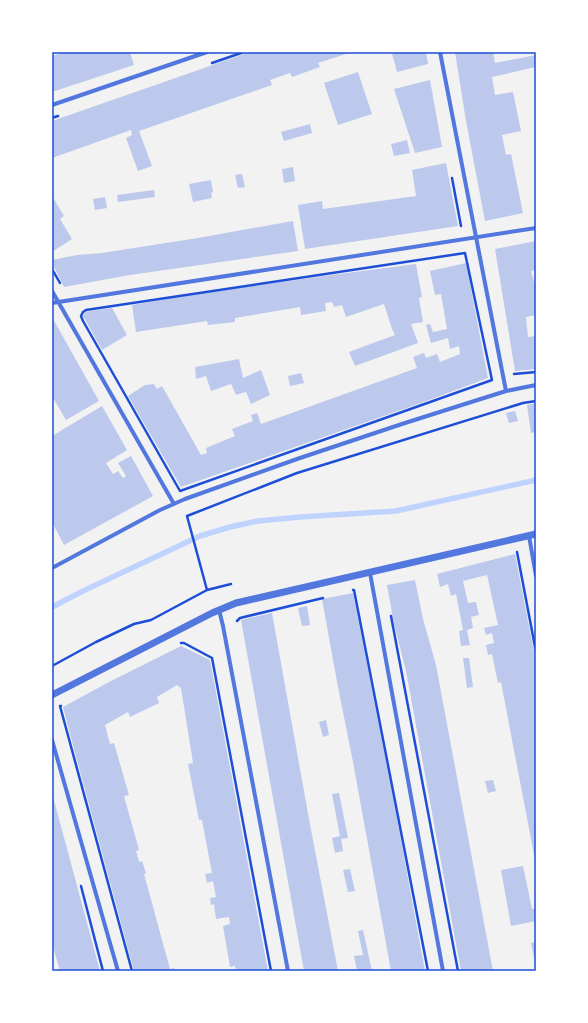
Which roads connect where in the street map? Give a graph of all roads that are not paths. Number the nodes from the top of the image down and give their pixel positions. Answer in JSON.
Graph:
{"nodes":[{"id":1,"x":207,"y":52,"type":"edge"},
{"id":2,"x":440,"y":52,"type":"edge"},
{"id":3,"x":52,"y":105,"type":"edge"},
{"id":4,"x":536,"y":228,"type":"edge"},
{"id":5,"x":476,"y":238,"type":"junction"},
{"id":6,"x":52,"y":291,"type":"edge"},
{"id":7,"x":58,"y":302,"type":"junction"},
{"id":8,"x":52,"y":303,"type":"edge"},
{"id":9,"x":536,"y":385,"type":"edge"},
{"id":10,"x":506,"y":391,"type":"junction"},
{"id":11,"x":174,"y":504,"type":"junction"},
{"id":12,"x":532,"y":535,"type":"edge"},
{"id":13,"x":52,"y":568,"type":"edge"},
{"id":14,"x":370,"y":573,"type":"junction"},
{"id":15,"x":536,"y":576,"type":"edge"},
{"id":16,"x":219,"y":610,"type":"junction"},
{"id":17,"x":52,"y":695,"type":"edge"},
{"id":18,"x":52,"y":740,"type":"edge"},
{"id":19,"x":118,"y":971,"type":"edge"},
{"id":20,"x":288,"y":971,"type":"edge"},
{"id":21,"x":443,"y":971,"type":"edge"}],
"edges":[{"from":1,"to":3,"type":"street"},
{"from":2,"to":5,"type":"street"},
{"from":4,"to":5,"type":"street"},
{"from":5,"to":7,"type":"street"},
{"from":5,"to":10,"type":"street"},
{"from":6,"to":7,"type":"street"},
{"from":7,"to":8,"type":"street"},
{"from":7,"to":11,"type":"street"},
{"from":9,"to":10,"type":"street"},
{"from":10,"to":11,"type":"street"},
{"from":11,"to":13,"type":"street"},
{"from":12,"to":14,"type":"street"},
{"from":12,"to":15,"type":"street"},
{"from":14,"to":16,"type":"street"},
{"from":14,"to":21,"type":"street"},
{"from":16,"to":17,"type":"street"},
{"from":16,"to":20,"type":"street"},
{"from":18,"to":19,"type":"street"}]}
